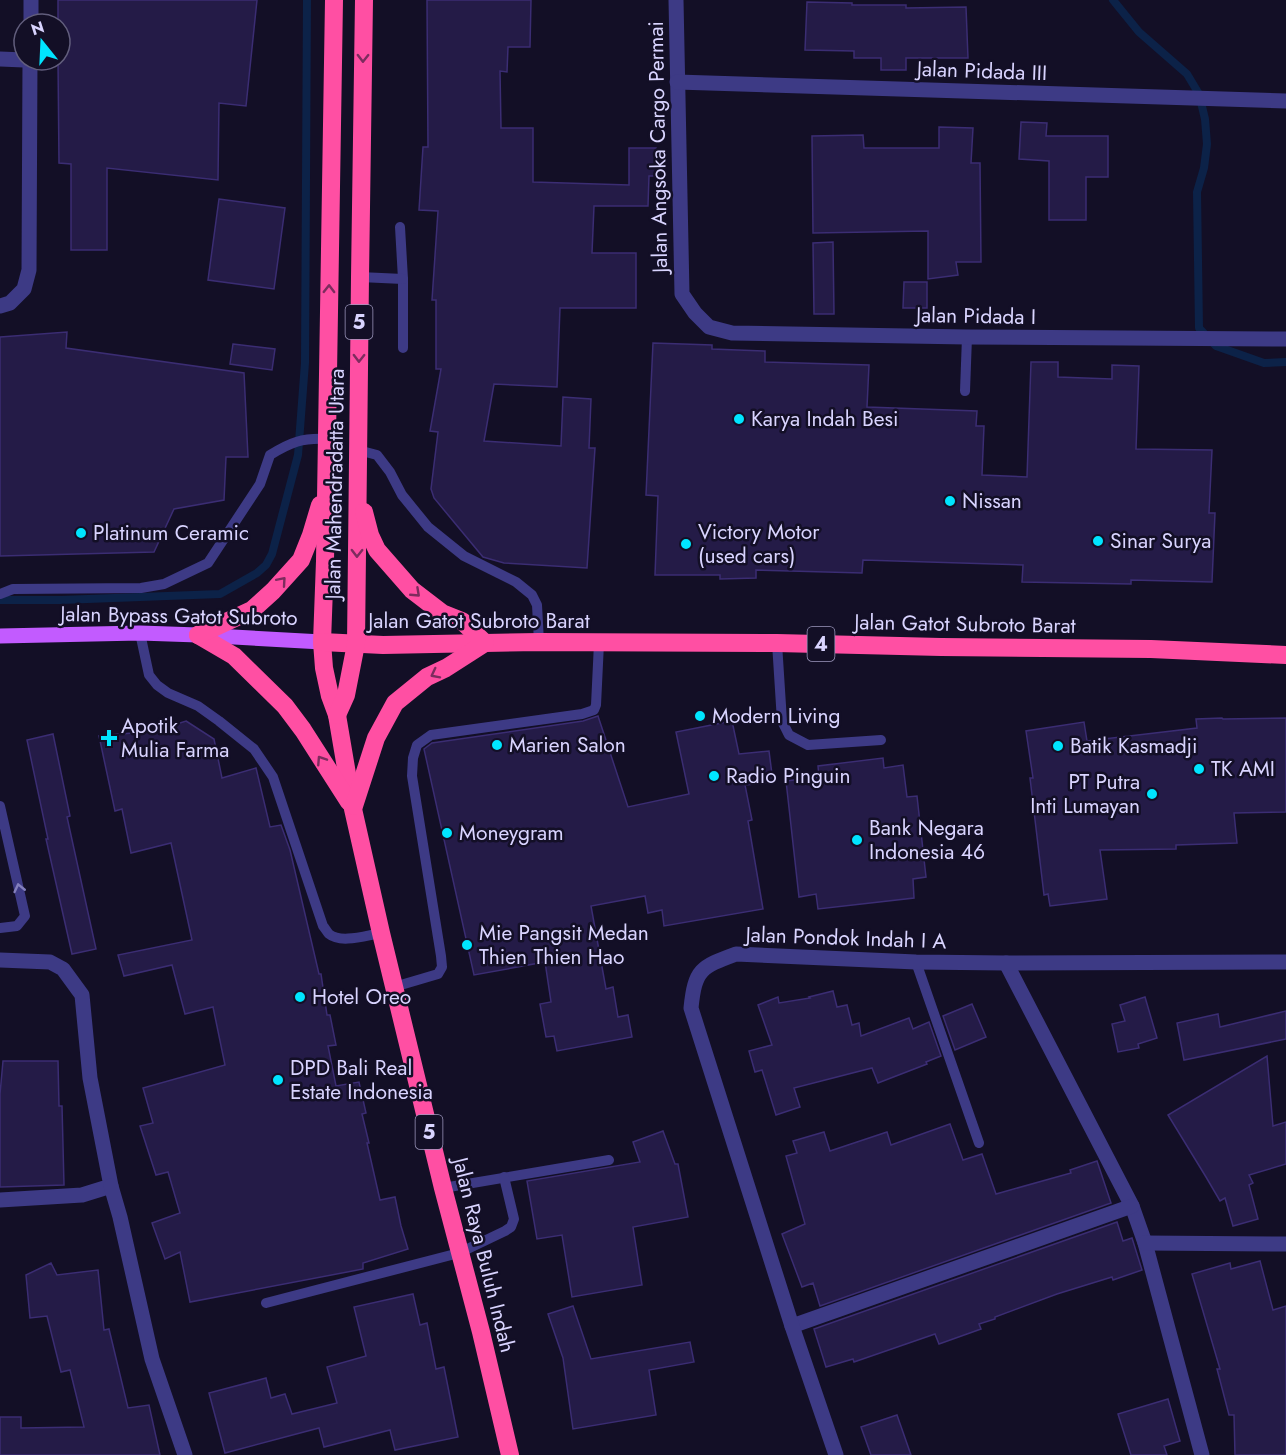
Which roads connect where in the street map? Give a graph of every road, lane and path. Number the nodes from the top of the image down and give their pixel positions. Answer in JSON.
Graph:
{"nodes":[{"id":1,"x":334,"y":0,"type":"edge"},
{"id":2,"x":364,"y":0,"type":"edge"},
{"id":3,"x":676,"y":0,"type":"edge"},
{"id":4,"x":30,"y":72,"type":"edge"},
{"id":5,"x":677,"y":82,"type":"junction"},
{"id":6,"x":1286,"y":101,"type":"edge"},
{"id":7,"x":400,"y":227,"type":"dead end"},
{"id":8,"x":360,"y":277,"type":"junction"},
{"id":9,"x":403,"y":279,"type":"junction"},
{"id":10,"x":682,"y":294,"type":"joint"},
{"id":11,"x":0,"y":306,"type":"edge"},
{"id":12,"x":967,"y":337,"type":"junction"},
{"id":13,"x":1286,"y":339,"type":"edge"},
{"id":14,"x":404,"y":348,"type":"dead end"},
{"id":15,"x":964,"y":391,"type":"dead end"},
{"id":16,"x":326,"y":438,"type":"junction"},
{"id":17,"x":358,"y":450,"type":"junction"},
{"id":18,"x":326,"y":487,"type":"junction"},
{"id":19,"x":358,"y":490,"type":"junction"},
{"id":20,"x":0,"y":594,"type":"edge"},
{"id":21,"x":140,"y":633,"type":"junction"},
{"id":22,"x":198,"y":635,"type":"junction"},
{"id":23,"x":0,"y":636,"type":"edge"},
{"id":24,"x":322,"y":642,"type":"junction"},
{"id":25,"x":539,"y":642,"type":"junction"},
{"id":26,"x":485,"y":643,"type":"junction"},
{"id":27,"x":599,"y":643,"type":"junction"},
{"id":28,"x":777,"y":643,"type":"junction"},
{"id":29,"x":356,"y":644,"type":"junction"},
{"id":30,"x":1286,"y":655,"type":"edge"},
{"id":31,"x":338,"y":715,"type":"junction"},
{"id":32,"x":881,"y":740,"type":"dead end"},
{"id":33,"x":0,"y":806,"type":"edge"},
{"id":34,"x":353,"y":809,"type":"junction"},
{"id":35,"x":0,"y":928,"type":"edge"},
{"id":36,"x":381,"y":933,"type":"junction"},
{"id":37,"x":0,"y":960,"type":"edge"},
{"id":38,"x":916,"y":962,"type":"junction"},
{"id":39,"x":1286,"y":962,"type":"edge"},
{"id":40,"x":1006,"y":963,"type":"junction"},
{"id":41,"x":394,"y":987,"type":"junction"},
{"id":42,"x":979,"y":1143,"type":"dead end"},
{"id":43,"x":609,"y":1160,"type":"dead end"},
{"id":44,"x":504,"y":1177,"type":"junction"},
{"id":45,"x":111,"y":1186,"type":"junction"},
{"id":46,"x":443,"y":1188,"type":"junction"},
{"id":47,"x":0,"y":1200,"type":"edge"},
{"id":48,"x":1132,"y":1206,"type":"junction"},
{"id":49,"x":1144,"y":1243,"type":"junction"},
{"id":50,"x":1286,"y":1244,"type":"edge"},
{"id":51,"x":459,"y":1253,"type":"junction"},
{"id":52,"x":266,"y":1303,"type":"dead end"},
{"id":53,"x":792,"y":1326,"type":"junction"},
{"id":54,"x":184,"y":1455,"type":"edge"},
{"id":55,"x":510,"y":1455,"type":"edge"},
{"id":56,"x":836,"y":1455,"type":"edge"},
{"id":57,"x":1203,"y":1455,"type":"edge"}],
"edges":[{"from":16,"to":1,"type":"highway","name":"Jalan Mahendradatta Utara","number":"5","one_way":true},
{"from":2,"to":8,"type":"highway","name":"Jalan Mahendradatta Utara","number":"5","one_way":true},
{"from":3,"to":5,"type":"street","name":"Jalan Angsoka Cargo Permai"},
{"from":4,"to":11,"type":"street"},
{"from":5,"to":6,"type":"street","name":"Jalan Pidada III"},
{"from":5,"to":10,"type":"street","name":"Jalan Angsoka Cargo Permai"},
{"from":7,"to":9,"type":"lane"},
{"from":8,"to":9,"type":"lane"},
{"from":8,"to":17,"type":"highway","name":"Jalan Mahendradatta Utara","number":"5","one_way":true},
{"from":9,"to":14,"type":"lane"},
{"from":10,"to":12,"type":"street","name":"Jalan Pidada I"},
{"from":12,"to":13,"type":"street","name":"Jalan Pidada I"},
{"from":12,"to":15,"type":"lane"},
{"from":16,"to":18,"type":"highway","name":"Jalan Mahendradatta Utara","number":"5"},
{"from":16,"to":20,"type":"lane"},
{"from":17,"to":19,"type":"highway","name":"Jalan Mahendradatta Utara","number":"5"},
{"from":17,"to":25,"type":"lane"},
{"from":22,"to":18,"type":"highway","one_way":true},
{"from":18,"to":24,"type":"highway","name":"Jalan Mahendradatta Utara","number":"5"},
{"from":19,"to":26,"type":"highway","one_way":true},
{"from":19,"to":29,"type":"highway","name":"Jalan Mahendradatta Utara","number":"5","one_way":true},
{"from":21,"to":22,"type":"main road","name":"Jalan Bypass Gatot Subroto"},
{"from":21,"to":23,"type":"main road","name":"Jalan Bypass Gatot Subroto"},
{"from":21,"to":36,"type":"lane"},
{"from":22,"to":24,"type":"main road","name":"Jalan Bypass Gatot Subroto"},
{"from":34,"to":22,"type":"highway","one_way":true},
{"from":24,"to":29,"type":"highway","name":"Jalan Bypass Gatot Subroto","number":"4"},
{"from":24,"to":31,"type":"highway","name":"Jalan Raya Buluh Indah","number":"5"},
{"from":25,"to":26,"type":"highway","name":"Jalan Gatot Subroto Barat","number":"4"},
{"from":25,"to":27,"type":"highway","name":"Jalan Gatot Subroto Barat","number":"4"},
{"from":26,"to":29,"type":"highway","name":"Jalan Gatot Subroto Barat","number":"4"},
{"from":26,"to":34,"type":"highway","one_way":true},
{"from":27,"to":28,"type":"highway","name":"Jalan Gatot Subroto Barat","number":"4"},
{"from":27,"to":41,"type":"lane"},
{"from":28,"to":30,"type":"highway","name":"Jalan Gatot Subroto Barat","number":"4"},
{"from":28,"to":32,"type":"lane"},
{"from":29,"to":31,"type":"highway","name":"Jalan Raya Buluh Indah","number":"5"},
{"from":31,"to":34,"type":"highway","name":"Jalan Raya Buluh Indah","number":"5"},
{"from":35,"to":33,"type":"lane","one_way":true},
{"from":34,"to":36,"type":"highway","name":"Jalan Raya Buluh Indah","number":"5"},
{"from":36,"to":41,"type":"highway","name":"Jalan Raya Buluh Indah","number":"5"},
{"from":37,"to":45,"type":"street"},
{"from":38,"to":40,"type":"street","name":"Jalan Pondok Indah I A"},
{"from":38,"to":42,"type":"lane"},
{"from":38,"to":53,"type":"street","name":"Jalan Pondok Indah I A"},
{"from":39,"to":40,"type":"street","name":"Jalan Pondok Indah I A"},
{"from":40,"to":48,"type":"street"},
{"from":41,"to":46,"type":"highway","name":"Jalan Raya Buluh Indah","number":"5"},
{"from":43,"to":44,"type":"lane"},
{"from":44,"to":46,"type":"lane"},
{"from":44,"to":51,"type":"lane"},
{"from":45,"to":47,"type":"street"},
{"from":45,"to":54,"type":"street"},
{"from":46,"to":51,"type":"highway","name":"Jalan Raya Buluh Indah","number":"5"},
{"from":48,"to":49,"type":"street"},
{"from":48,"to":53,"type":"street"},
{"from":49,"to":50,"type":"street"},
{"from":49,"to":57,"type":"street"},
{"from":51,"to":52,"type":"lane"},
{"from":51,"to":55,"type":"highway","name":"Jalan Raya Buluh Indah","number":"5"},
{"from":53,"to":56,"type":"street","name":"Jalan Pondok Indah I A"}]}
